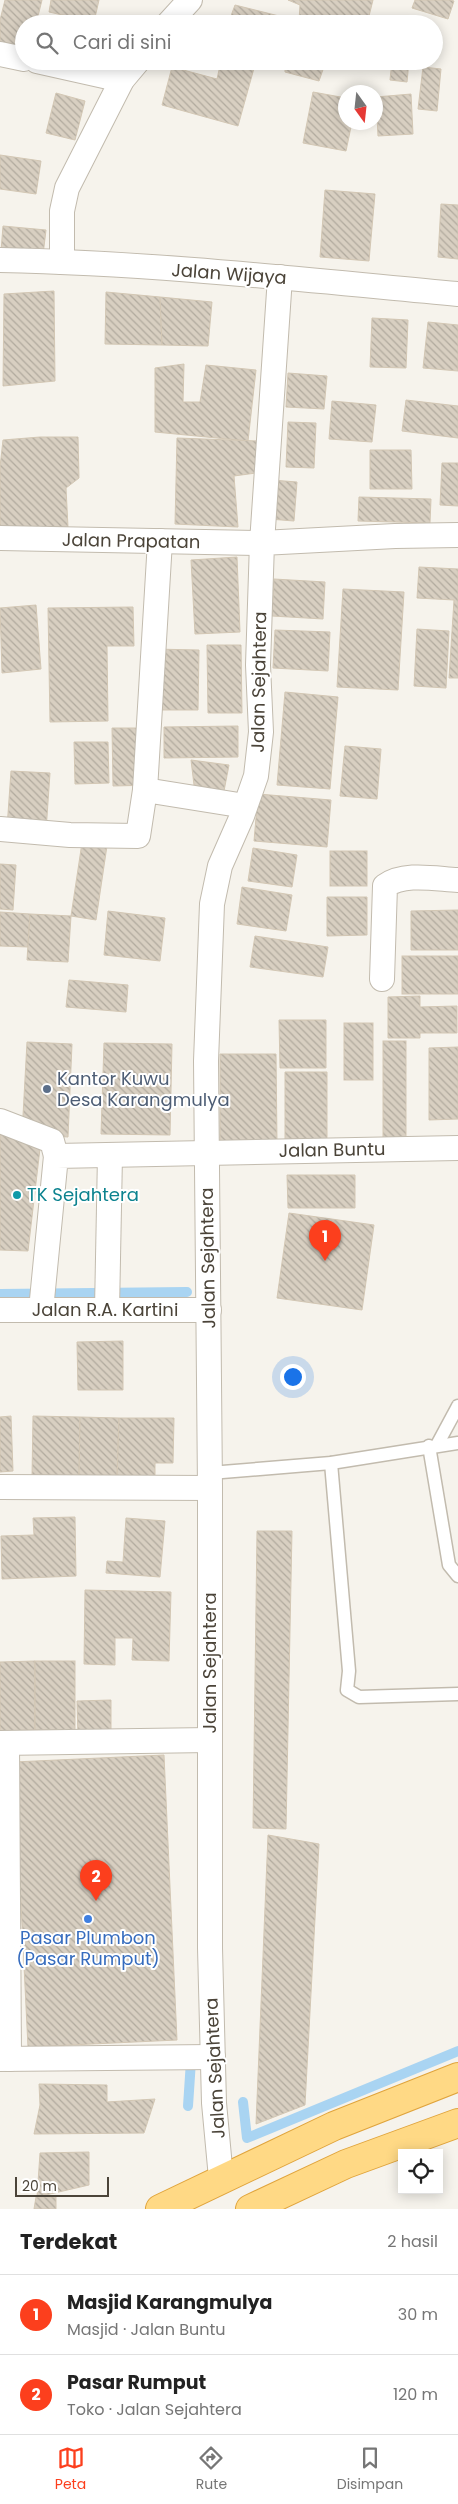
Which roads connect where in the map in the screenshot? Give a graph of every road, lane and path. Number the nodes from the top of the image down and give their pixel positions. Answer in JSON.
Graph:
{"nodes":[{"id":1,"x":190,"y":0,"type":"edge"},
{"id":2,"x":176,"y":15,"type":"edge"},
{"id":3,"x":0,"y":54,"type":"edge"},
{"id":4,"x":15,"y":57,"type":"edge"},
{"id":5,"x":77,"y":70,"type":"edge"},
{"id":6,"x":130,"y":70,"type":"edge"},
{"id":7,"x":122,"y":80,"type":"junction"},
{"id":8,"x":0,"y":260,"type":"edge"},
{"id":9,"x":62,"y":262,"type":"junction"},
{"id":10,"x":280,"y":277,"type":"junction"},
{"id":11,"x":458,"y":294,"type":"edge"},
{"id":12,"x":458,"y":535,"type":"edge"},
{"id":13,"x":0,"y":538,"type":"edge"},
{"id":14,"x":160,"y":541,"type":"junction"},
{"id":15,"x":262,"y":543,"type":"junction"},
{"id":16,"x":146,"y":790,"type":"junction"},
{"id":17,"x":245,"y":806,"type":"junction"},
{"id":18,"x":0,"y":829,"type":"edge"},
{"id":19,"x":458,"y":880,"type":"edge"},
{"id":20,"x":382,"y":979,"type":"dead end"},
{"id":21,"x":0,"y":1121,"type":"edge"},
{"id":22,"x":458,"y":1148,"type":"edge"},
{"id":23,"x":205,"y":1152,"type":"junction"},
{"id":24,"x":110,"y":1155,"type":"junction"},
{"id":25,"x":56,"y":1156,"type":"junction"},
{"id":26,"x":41,"y":1309,"type":"junction"},
{"id":27,"x":107,"y":1309,"type":"junction"},
{"id":28,"x":0,"y":1310,"type":"edge"},
{"id":29,"x":210,"y":1310,"type":"junction"},
{"id":30,"x":458,"y":1406,"type":"edge"},
{"id":31,"x":458,"y":1443,"type":"edge"},
{"id":32,"x":433,"y":1446,"type":"junction"},
{"id":33,"x":331,"y":1463,"type":"junction"},
{"id":34,"x":210,"y":1480,"type":"junction"},
{"id":35,"x":0,"y":1487,"type":"edge"},
{"id":36,"x":458,"y":1576,"type":"edge"},
{"id":37,"x":458,"y":1694,"type":"edge"},
{"id":38,"x":210,"y":1740,"type":"junction"},
{"id":39,"x":3,"y":1743,"type":"edge"},
{"id":40,"x":213,"y":2057,"type":"junction"},
{"id":41,"x":5,"y":2059,"type":"edge"},
{"id":42,"x":458,"y":2077,"type":"edge"},
{"id":43,"x":458,"y":2123,"type":"edge"},
{"id":44,"x":221,"y":2178,"type":"junction"},
{"id":45,"x":287,"y":2201,"type":"edge"},
{"id":46,"x":160,"y":2209,"type":"edge"},
{"id":47,"x":250,"y":2209,"type":"edge"}],
"edges":[{"from":1,"to":2,"type":"street"},
{"from":3,"to":4,"type":"street"},
{"from":5,"to":7,"type":"street"},
{"from":6,"to":7,"type":"street"},
{"from":7,"to":9,"type":"street"},
{"from":8,"to":9,"type":"street","name":"Jalan Wijaya"},
{"from":9,"to":10,"type":"street","name":"Jalan Wijaya"},
{"from":10,"to":11,"type":"street","name":"Jalan Wijaya"},
{"from":10,"to":15,"type":"street","name":"Jalan Sejahtera"},
{"from":12,"to":15,"type":"street"},
{"from":13,"to":14,"type":"street","name":"Jalan Prapatan"},
{"from":14,"to":15,"type":"street","name":"Jalan Prapatan"},
{"from":14,"to":16,"type":"street"},
{"from":15,"to":17,"type":"street","name":"Jalan Sejahtera"},
{"from":16,"to":17,"type":"street"},
{"from":16,"to":18,"type":"street"},
{"from":17,"to":23,"type":"street","name":"Jalan Sejahtera"},
{"from":19,"to":20,"type":"street"},
{"from":21,"to":25,"type":"street"},
{"from":22,"to":23,"type":"street","name":"Jalan Buntu"},
{"from":23,"to":24,"type":"street","name":"Jalan Buntu"},
{"from":23,"to":29,"type":"street","name":"Jalan Sejahtera"},
{"from":24,"to":25,"type":"street","name":"Jalan Buntu"},
{"from":24,"to":27,"type":"street"},
{"from":25,"to":26,"type":"street"},
{"from":26,"to":27,"type":"street","name":"Jalan R.A. Kartini"},
{"from":26,"to":28,"type":"street","name":"Jalan R.A. Kartini"},
{"from":27,"to":29,"type":"street","name":"Jalan R.A. Kartini"},
{"from":29,"to":34,"type":"street","name":"Jalan Sejahtera"},
{"from":30,"to":32,"type":"lane"},
{"from":31,"to":32,"type":"lane"},
{"from":32,"to":33,"type":"lane"},
{"from":32,"to":36,"type":"lane"},
{"from":33,"to":34,"type":"lane"},
{"from":33,"to":37,"type":"lane"},
{"from":34,"to":35,"type":"street"},
{"from":34,"to":38,"type":"street","name":"Jalan Sejahtera"},
{"from":38,"to":39,"type":"street"},
{"from":38,"to":40,"type":"street","name":"Jalan Sejahtera"},
{"from":39,"to":41,"type":"street"},
{"from":40,"to":41,"type":"street"},
{"from":40,"to":44,"type":"street","name":"Jalan Sejahtera"},
{"from":42,"to":44,"type":"highway"},
{"from":43,"to":45,"type":"highway"},
{"from":44,"to":46,"type":"highway"},
{"from":45,"to":47,"type":"highway"}]}
